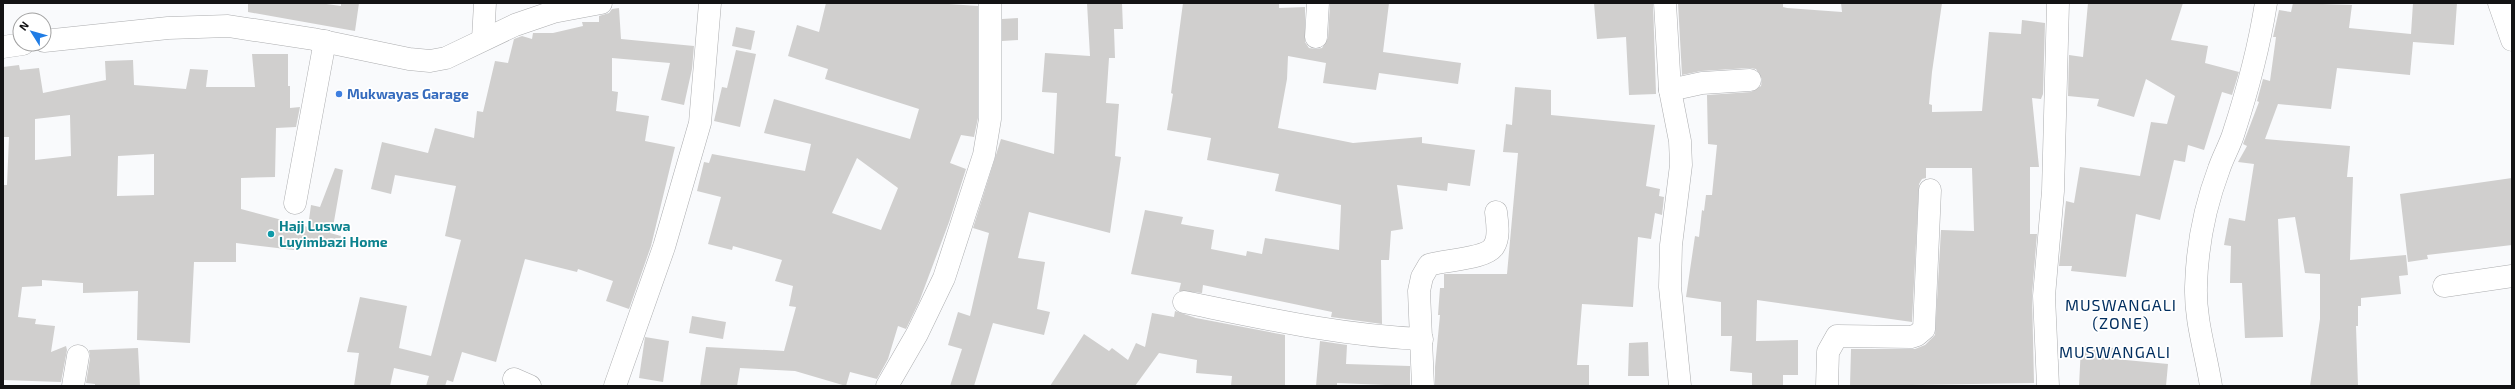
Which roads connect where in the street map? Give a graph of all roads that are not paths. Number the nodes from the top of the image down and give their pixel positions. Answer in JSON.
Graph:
{"nodes":[{"id":1,"x":485,"y":3,"type":"edge"},
{"id":2,"x":601,"y":3,"type":"edge"},
{"id":3,"x":710,"y":3,"type":"edge"},
{"id":4,"x":990,"y":3,"type":"edge"},
{"id":5,"x":1318,"y":3,"type":"edge"},
{"id":6,"x":1665,"y":3,"type":"edge"},
{"id":7,"x":2058,"y":3,"type":"edge"},
{"id":8,"x":2266,"y":3,"type":"edge"},
{"id":9,"x":2499,"y":3,"type":"edge"},
{"id":10,"x":1316,"y":36,"type":"dead end"},
{"id":11,"x":483,"y":39,"type":"junction"},
{"id":12,"x":52,"y":40,"type":"edge"},
{"id":13,"x":2512,"y":40,"type":"edge"},
{"id":14,"x":325,"y":41,"type":"junction"},
{"id":15,"x":1750,"y":80,"type":"dead end"},
{"id":16,"x":1670,"y":90,"type":"junction"},
{"id":17,"x":1930,"y":190,"type":"dead end"},
{"id":18,"x":295,"y":204,"type":"dead end"},
{"id":19,"x":1496,"y":212,"type":"dead end"},
{"id":20,"x":2512,"y":276,"type":"edge"},
{"id":21,"x":2444,"y":286,"type":"dead end"},
{"id":22,"x":1184,"y":302,"type":"dead end"},
{"id":23,"x":1422,"y":339,"type":"junction"},
{"id":24,"x":78,"y":356,"type":"dead end"},
{"id":25,"x":73,"y":386,"type":"edge"},
{"id":26,"x":615,"y":386,"type":"edge"},
{"id":27,"x":887,"y":386,"type":"edge"},
{"id":28,"x":1423,"y":386,"type":"edge"},
{"id":29,"x":1680,"y":386,"type":"edge"},
{"id":30,"x":1826,"y":386,"type":"edge"},
{"id":31,"x":2048,"y":386,"type":"edge"},
{"id":32,"x":2211,"y":386,"type":"edge"}],
"edges":[{"from":1,"to":11,"type":"street"},
{"from":2,"to":11,"type":"street"},
{"from":3,"to":26,"type":"street"},
{"from":4,"to":27,"type":"street"},
{"from":5,"to":10,"type":"street"},
{"from":6,"to":16,"type":"street"},
{"from":7,"to":31,"type":"street"},
{"from":8,"to":32,"type":"street"},
{"from":9,"to":13,"type":"street"},
{"from":11,"to":14,"type":"street"},
{"from":12,"to":14,"type":"street"},
{"from":14,"to":18,"type":"street"},
{"from":15,"to":16,"type":"street"},
{"from":16,"to":29,"type":"street"},
{"from":17,"to":30,"type":"street"},
{"from":19,"to":23,"type":"street"},
{"from":20,"to":21,"type":"street"},
{"from":22,"to":23,"type":"street"},
{"from":23,"to":28,"type":"street"},
{"from":24,"to":25,"type":"street"}]}
